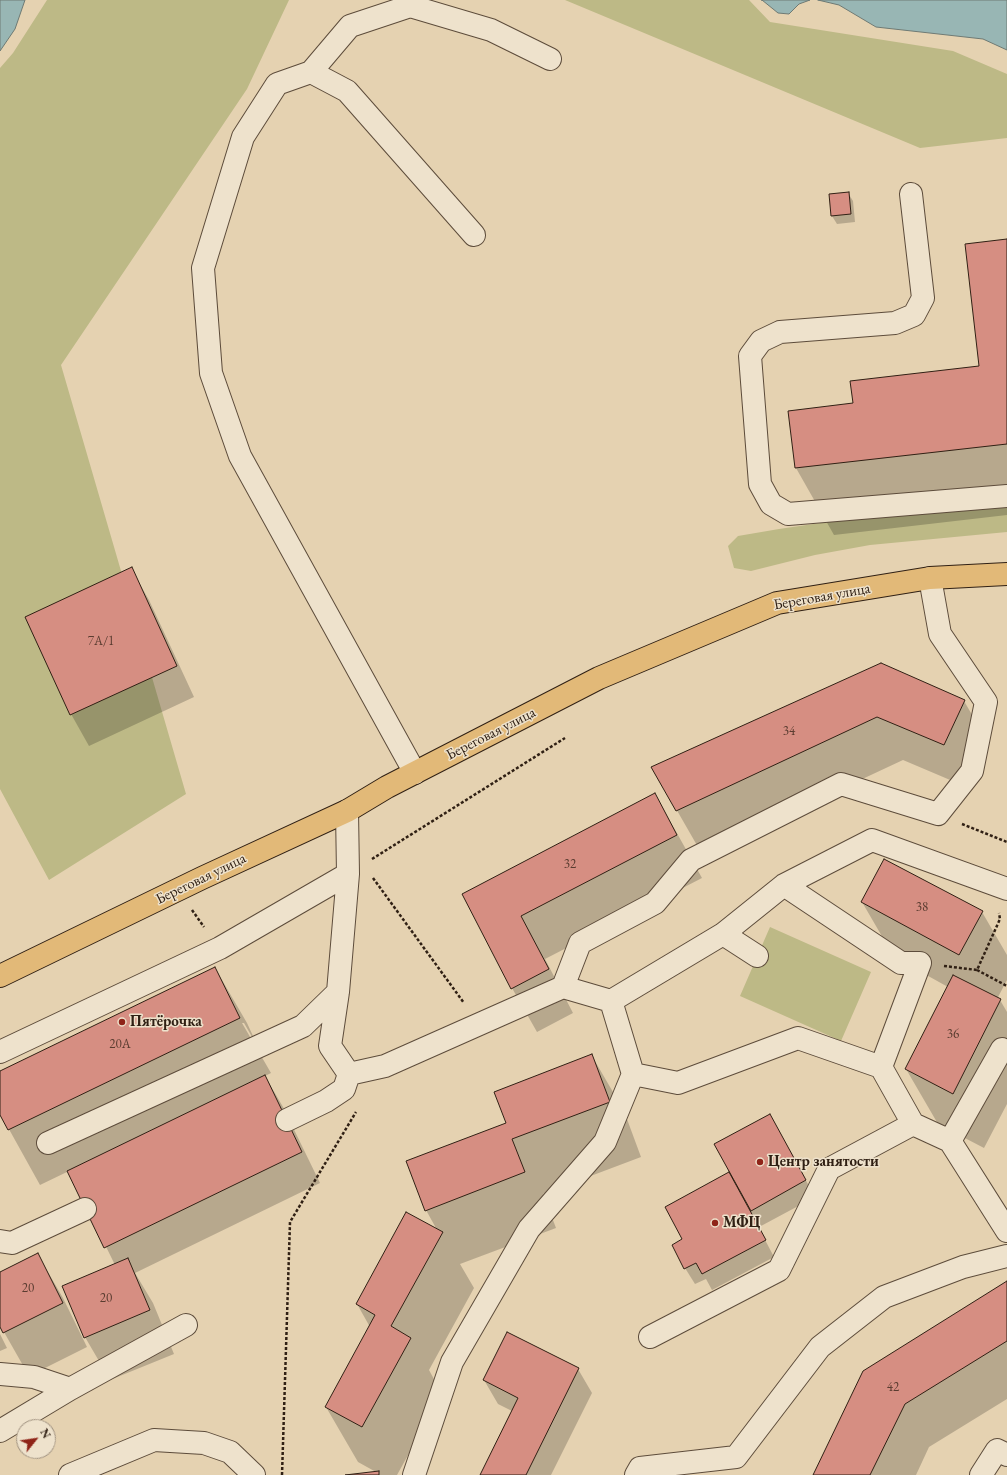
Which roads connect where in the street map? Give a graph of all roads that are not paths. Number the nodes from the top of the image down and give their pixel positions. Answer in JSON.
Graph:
{"nodes":[{"id":1,"x":550,"y":59,"type":"dead end"},
{"id":2,"x":311,"y":72,"type":"junction"},
{"id":3,"x":911,"y":194,"type":"dead end"},
{"id":4,"x":474,"y":235,"type":"dead end"},
{"id":5,"x":1007,"y":496,"type":"edge"},
{"id":6,"x":1007,"y":574,"type":"edge"},
{"id":7,"x":930,"y":578,"type":"junction"},
{"id":8,"x":415,"y":773,"type":"junction"},
{"id":9,"x":347,"y":810,"type":"junction"},
{"id":10,"x":356,"y":869,"type":"junction"},
{"id":11,"x":784,"y":885,"type":"junction"},
{"id":12,"x":1007,"y":889,"type":"edge"},
{"id":13,"x":723,"y":934,"type":"junction"},
{"id":14,"x":758,"y":956,"type":"dead end"},
{"id":15,"x":0,"y":976,"type":"edge"},
{"id":16,"x":563,"y":987,"type":"junction"},
{"id":17,"x":338,"y":992,"type":"junction"},
{"id":18,"x":611,"y":1001,"type":"junction"},
{"id":19,"x":1002,"y":1049,"type":"dead end"},
{"id":20,"x":0,"y":1052,"type":"edge"},
{"id":21,"x":881,"y":1067,"type":"junction"},
{"id":22,"x":349,"y":1074,"type":"junction"},
{"id":23,"x":633,"y":1074,"type":"junction"},
{"id":24,"x":287,"y":1120,"type":"dead end"},
{"id":25,"x":913,"y":1124,"type":"junction"},
{"id":26,"x":950,"y":1142,"type":"junction"},
{"id":27,"x":48,"y":1143,"type":"dead end"},
{"id":28,"x":86,"y":1209,"type":"dead end"},
{"id":29,"x":1007,"y":1231,"type":"edge"},
{"id":30,"x":0,"y":1241,"type":"edge"},
{"id":31,"x":1007,"y":1256,"type":"edge"},
{"id":32,"x":186,"y":1325,"type":"dead end"},
{"id":33,"x":650,"y":1337,"type":"dead end"},
{"id":34,"x":0,"y":1374,"type":"edge"},
{"id":35,"x":70,"y":1389,"type":"junction"},
{"id":36,"x":0,"y":1430,"type":"edge"},
{"id":37,"x":1007,"y":1455,"type":"edge"},
{"id":38,"x":70,"y":1475,"type":"edge"},
{"id":39,"x":254,"y":1475,"type":"edge"},
{"id":40,"x":414,"y":1475,"type":"edge"},
{"id":41,"x":636,"y":1475,"type":"edge"},
{"id":42,"x":981,"y":1475,"type":"edge"}],
"edges":[{"from":1,"to":2,"type":"street"},
{"from":2,"to":4,"type":"street"},
{"from":2,"to":8,"type":"street"},
{"from":3,"to":5,"type":"street"},
{"from":6,"to":7,"type":"main road","name":"Береговая улица"},
{"from":7,"to":8,"type":"main road","name":"Береговая улица"},
{"from":7,"to":16,"type":"street"},
{"from":8,"to":9,"type":"main road","name":"Береговая улица"},
{"from":9,"to":10,"type":"street"},
{"from":9,"to":15,"type":"main road","name":"Береговая улица"},
{"from":10,"to":17,"type":"street"},
{"from":10,"to":20,"type":"street"},
{"from":11,"to":12,"type":"street"},
{"from":11,"to":13,"type":"street"},
{"from":11,"to":21,"type":"street"},
{"from":13,"to":14,"type":"street"},
{"from":13,"to":18,"type":"street"},
{"from":16,"to":18,"type":"street"},
{"from":16,"to":22,"type":"street"},
{"from":17,"to":22,"type":"street"},
{"from":17,"to":27,"type":"street"},
{"from":18,"to":23,"type":"street"},
{"from":19,"to":26,"type":"street"},
{"from":21,"to":23,"type":"street"},
{"from":21,"to":25,"type":"street"},
{"from":22,"to":24,"type":"street"},
{"from":23,"to":40,"type":"street"},
{"from":25,"to":26,"type":"street"},
{"from":25,"to":33,"type":"street"},
{"from":26,"to":29,"type":"street"},
{"from":28,"to":30,"type":"street"},
{"from":31,"to":41,"type":"street"},
{"from":32,"to":35,"type":"street"},
{"from":34,"to":35,"type":"street"},
{"from":35,"to":36,"type":"street"},
{"from":37,"to":42,"type":"street"},
{"from":38,"to":39,"type":"street"}]}
